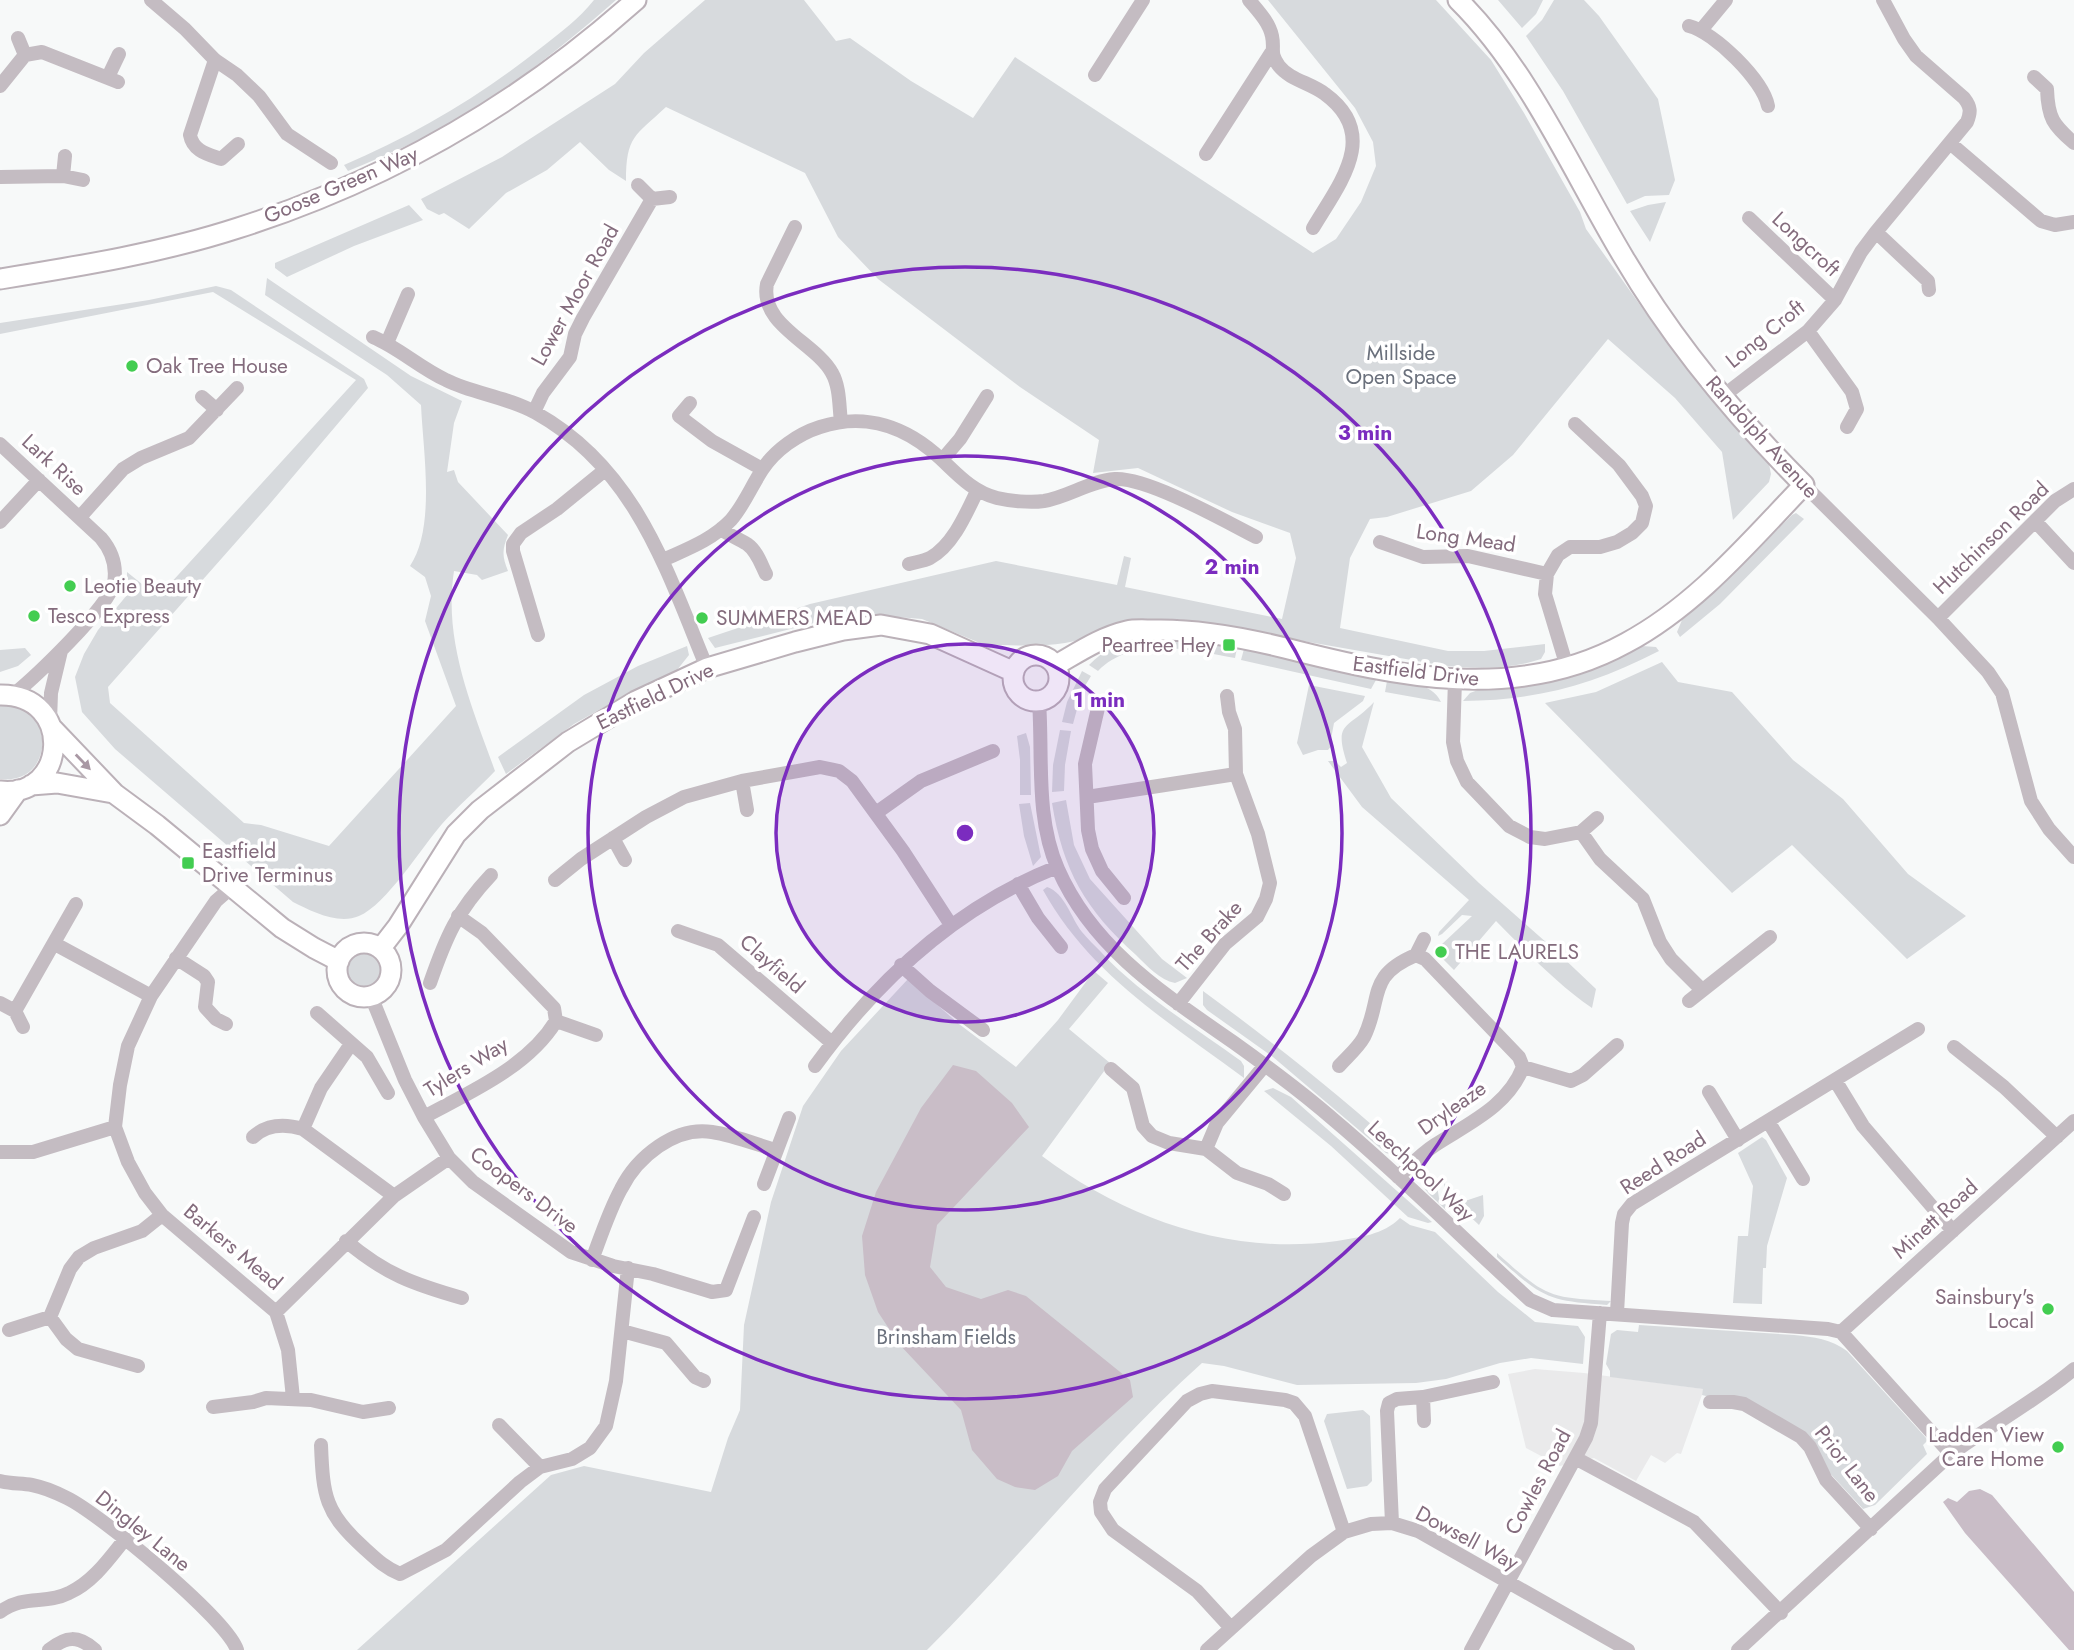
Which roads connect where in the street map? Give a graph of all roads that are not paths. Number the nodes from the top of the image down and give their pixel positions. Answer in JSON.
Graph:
{"nodes":[{"id":1,"x":151,"y":0,"type":"edge"},
{"id":2,"x":636,"y":0,"type":"edge"},
{"id":3,"x":1143,"y":0,"type":"edge"},
{"id":4,"x":1250,"y":0,"type":"edge"},
{"id":5,"x":1458,"y":0,"type":"edge"},
{"id":6,"x":1726,"y":0,"type":"edge"},
{"id":7,"x":1883,"y":0,"type":"edge"},
{"id":8,"x":18,"y":38,"type":"dead end"},
{"id":9,"x":1271,"y":52,"type":"junction"},
{"id":10,"x":119,"y":54,"type":"dead end"},
{"id":11,"x":25,"y":55,"type":"junction"},
{"id":12,"x":215,"y":60,"type":"junction"},
{"id":13,"x":1095,"y":75,"type":"dead end"},
{"id":14,"x":2034,"y":77,"type":"dead end"},
{"id":15,"x":0,"y":86,"type":"edge"},
{"id":16,"x":1769,"y":106,"type":"dead end"},
{"id":17,"x":1951,"y":143,"type":"junction"},
{"id":18,"x":2074,"y":143,"type":"edge"},
{"id":19,"x":238,"y":144,"type":"dead end"},
{"id":20,"x":1206,"y":155,"type":"dead end"},
{"id":21,"x":65,"y":156,"type":"dead end"},
{"id":22,"x":331,"y":163,"type":"dead end"},
{"id":23,"x":62,"y":176,"type":"junction"},
{"id":24,"x":0,"y":177,"type":"edge"},
{"id":25,"x":83,"y":180,"type":"dead end"},
{"id":26,"x":638,"y":186,"type":"dead end"},
{"id":27,"x":670,"y":197,"type":"dead end"},
{"id":28,"x":652,"y":199,"type":"junction"},
{"id":29,"x":1749,"y":218,"type":"dead end"},
{"id":30,"x":2074,"y":222,"type":"edge"},
{"id":31,"x":795,"y":227,"type":"dead end"},
{"id":32,"x":1313,"y":228,"type":"dead end"},
{"id":33,"x":1876,"y":232,"type":"junction"},
{"id":34,"x":1,"y":279,"type":"edge"},
{"id":35,"x":1928,"y":290,"type":"dead end"},
{"id":36,"x":408,"y":294,"type":"dead end"},
{"id":37,"x":1835,"y":300,"type":"junction"},
{"id":38,"x":1808,"y":331,"type":"junction"},
{"id":39,"x":236,"y":388,"type":"dead end"},
{"id":40,"x":987,"y":396,"type":"dead end"},
{"id":41,"x":1723,"y":396,"type":"junction"},
{"id":42,"x":202,"y":397,"type":"dead end"},
{"id":43,"x":691,"y":403,"type":"dead end"},
{"id":44,"x":216,"y":410,"type":"junction"},
{"id":45,"x":534,"y":412,"type":"junction"},
{"id":46,"x":841,"y":422,"type":"junction"},
{"id":47,"x":1575,"y":424,"type":"dead end"},
{"id":48,"x":1847,"y":427,"type":"dead end"},
{"id":49,"x":0,"y":444,"type":"edge"},
{"id":50,"x":942,"y":460,"type":"junction"},
{"id":51,"x":762,"y":469,"type":"junction"},
{"id":52,"x":605,"y":470,"type":"junction"},
{"id":53,"x":38,"y":480,"type":"junction"},
{"id":54,"x":1804,"y":485,"type":"junction"},
{"id":55,"x":2074,"y":489,"type":"edge"},
{"id":56,"x":977,"y":491,"type":"junction"},
{"id":57,"x":80,"y":517,"type":"junction"},
{"id":58,"x":2035,"y":521,"type":"junction"},
{"id":59,"x":0,"y":522,"type":"edge"},
{"id":60,"x":721,"y":528,"type":"junction"},
{"id":61,"x":1256,"y":537,"type":"dead end"},
{"id":62,"x":1380,"y":542,"type":"dead end"},
{"id":63,"x":663,"y":559,"type":"junction"},
{"id":64,"x":2074,"y":563,"type":"edge"},
{"id":65,"x":909,"y":564,"type":"dead end"},
{"id":66,"x":766,"y":574,"type":"dead end"},
{"id":67,"x":1547,"y":574,"type":"junction"},
{"id":68,"x":1938,"y":618,"type":"junction"},
{"id":69,"x":538,"y":635,"type":"dead end"},
{"id":70,"x":62,"y":650,"type":"junction"},
{"id":71,"x":1056,"y":665,"type":"junction"},
{"id":72,"x":1567,"y":667,"type":"junction"},
{"id":73,"x":706,"y":668,"type":"junction"},
{"id":74,"x":1014,"y":672,"type":"junction"},
{"id":75,"x":1455,"y":680,"type":"junction"},
{"id":76,"x":7,"y":695,"type":"edge"},
{"id":77,"x":1227,"y":696,"type":"dead end"},
{"id":78,"x":1039,"y":701,"type":"junction"},
{"id":79,"x":1098,"y":708,"type":"dead end"},
{"id":80,"x":51,"y":725,"type":"junction"},
{"id":81,"x":993,"y":751,"type":"dead end"},
{"id":82,"x":1236,"y":774,"type":"junction"},
{"id":83,"x":742,"y":781,"type":"junction"},
{"id":84,"x":16,"y":789,"type":"edge"},
{"id":85,"x":116,"y":794,"type":"junction"},
{"id":86,"x":1087,"y":797,"type":"junction"},
{"id":87,"x":747,"y":810,"type":"dead end"},
{"id":88,"x":876,"y":813,"type":"junction"},
{"id":89,"x":0,"y":815,"type":"edge"},
{"id":90,"x":1597,"y":818,"type":"dead end"},
{"id":91,"x":1581,"y":832,"type":"junction"},
{"id":92,"x":613,"y":838,"type":"junction"},
{"id":93,"x":2074,"y":857,"type":"edge"},
{"id":94,"x":625,"y":860,"type":"dead end"},
{"id":95,"x":1057,"y":867,"type":"junction"},
{"id":96,"x":491,"y":875,"type":"dead end"},
{"id":97,"x":555,"y":880,"type":"dead end"},
{"id":98,"x":1018,"y":884,"type":"junction"},
{"id":99,"x":232,"y":887,"type":"junction"},
{"id":100,"x":1124,"y":898,"type":"dead end"},
{"id":101,"x":76,"y":904,"type":"dead end"},
{"id":102,"x":458,"y":915,"type":"junction"},
{"id":103,"x":951,"y":925,"type":"junction"},
{"id":104,"x":678,"y":931,"type":"dead end"},
{"id":105,"x":1770,"y":937,"type":"dead end"},
{"id":106,"x":1424,"y":939,"type":"dead end"},
{"id":107,"x":55,"y":944,"type":"junction"},
{"id":108,"x":1061,"y":947,"type":"dead end"},
{"id":109,"x":381,"y":948,"type":"junction"},
{"id":110,"x":1416,"y":955,"type":"junction"},
{"id":111,"x":176,"y":958,"type":"junction"},
{"id":112,"x":339,"y":961,"type":"junction"},
{"id":113,"x":901,"y":965,"type":"junction"},
{"id":114,"x":430,"y":983,"type":"dead end"},
{"id":115,"x":1702,"y":990,"type":"junction"},
{"id":116,"x":151,"y":996,"type":"junction"},
{"id":117,"x":371,"y":996,"type":"junction"},
{"id":118,"x":1689,"y":1001,"type":"dead end"},
{"id":119,"x":0,"y":1003,"type":"edge"},
{"id":120,"x":1178,"y":1004,"type":"junction"},
{"id":121,"x":15,"y":1011,"type":"junction"},
{"id":122,"x":317,"y":1013,"type":"dead end"},
{"id":123,"x":556,"y":1021,"type":"junction"},
{"id":124,"x":226,"y":1024,"type":"dead end"},
{"id":125,"x":23,"y":1027,"type":"dead end"},
{"id":126,"x":1918,"y":1029,"type":"dead end"},
{"id":127,"x":983,"y":1030,"type":"dead end"},
{"id":128,"x":596,"y":1035,"type":"dead end"},
{"id":129,"x":832,"y":1043,"type":"junction"},
{"id":130,"x":351,"y":1044,"type":"junction"},
{"id":131,"x":1617,"y":1045,"type":"dead end"},
{"id":132,"x":1954,"y":1047,"type":"dead end"},
{"id":133,"x":1265,"y":1065,"type":"junction"},
{"id":134,"x":815,"y":1066,"type":"dead end"},
{"id":135,"x":1339,"y":1066,"type":"dead end"},
{"id":136,"x":1523,"y":1067,"type":"junction"},
{"id":137,"x":1111,"y":1069,"type":"dead end"},
{"id":138,"x":1835,"y":1080,"type":"junction"},
{"id":139,"x":1709,"y":1092,"type":"dead end"},
{"id":140,"x":388,"y":1093,"type":"dead end"},
{"id":141,"x":424,"y":1117,"type":"junction"},
{"id":142,"x":789,"y":1118,"type":"dead end"},
{"id":143,"x":1768,"y":1121,"type":"junction"},
{"id":144,"x":2074,"y":1121,"type":"edge"},
{"id":145,"x":115,"y":1127,"type":"junction"},
{"id":146,"x":303,"y":1129,"type":"junction"},
{"id":147,"x":253,"y":1137,"type":"dead end"},
{"id":148,"x":2057,"y":1137,"type":"junction"},
{"id":149,"x":1738,"y":1140,"type":"junction"},
{"id":150,"x":1206,"y":1149,"type":"junction"},
{"id":151,"x":775,"y":1150,"type":"junction"},
{"id":152,"x":0,"y":1152,"type":"edge"},
{"id":153,"x":449,"y":1158,"type":"junction"},
{"id":154,"x":1398,"y":1177,"type":"junction"},
{"id":155,"x":1803,"y":1179,"type":"dead end"},
{"id":156,"x":764,"y":1184,"type":"dead end"},
{"id":157,"x":1284,"y":1194,"type":"dead end"},
{"id":158,"x":394,"y":1196,"type":"junction"},
{"id":159,"x":162,"y":1215,"type":"junction"},
{"id":160,"x":754,"y":1217,"type":"dead end"},
{"id":161,"x":1954,"y":1231,"type":"junction"},
{"id":162,"x":346,"y":1241,"type":"junction"},
{"id":163,"x":592,"y":1259,"type":"junction"},
{"id":164,"x":628,"y":1268,"type":"junction"},
{"id":165,"x":462,"y":1298,"type":"dead end"},
{"id":166,"x":276,"y":1312,"type":"junction"},
{"id":167,"x":1600,"y":1313,"type":"junction"},
{"id":168,"x":1617,"y":1313,"type":"junction"},
{"id":169,"x":50,"y":1317,"type":"junction"},
{"id":170,"x":9,"y":1330,"type":"dead end"},
{"id":171,"x":622,"y":1331,"type":"junction"},
{"id":172,"x":1841,"y":1332,"type":"junction"},
{"id":173,"x":138,"y":1366,"type":"dead end"},
{"id":174,"x":2074,"y":1369,"type":"edge"},
{"id":175,"x":704,"y":1381,"type":"dead end"},
{"id":176,"x":1493,"y":1382,"type":"dead end"},
{"id":177,"x":1423,"y":1397,"type":"junction"},
{"id":178,"x":293,"y":1398,"type":"junction"},
{"id":179,"x":1710,"y":1402,"type":"dead end"},
{"id":180,"x":213,"y":1406,"type":"dead end"},
{"id":181,"x":389,"y":1408,"type":"dead end"},
{"id":182,"x":1424,"y":1421,"type":"dead end"},
{"id":183,"x":499,"y":1425,"type":"dead end"},
{"id":184,"x":321,"y":1445,"type":"dead end"},
{"id":185,"x":1951,"y":1454,"type":"junction"},
{"id":186,"x":1577,"y":1459,"type":"junction"},
{"id":187,"x":540,"y":1467,"type":"junction"},
{"id":188,"x":0,"y":1481,"type":"edge"},
{"id":189,"x":1392,"y":1523,"type":"junction"},
{"id":190,"x":1871,"y":1529,"type":"junction"},
{"id":191,"x":1344,"y":1532,"type":"junction"},
{"id":192,"x":125,"y":1539,"type":"junction"},
{"id":193,"x":1508,"y":1582,"type":"junction"},
{"id":194,"x":0,"y":1612,"type":"edge"},
{"id":195,"x":1781,"y":1613,"type":"junction"},
{"id":196,"x":1231,"y":1628,"type":"junction"},
{"id":197,"x":1611,"y":1646,"type":"edge"},
{"id":198,"x":49,"y":1650,"type":"edge"},
{"id":199,"x":95,"y":1650,"type":"edge"},
{"id":200,"x":237,"y":1650,"type":"edge"},
{"id":201,"x":1206,"y":1650,"type":"edge"},
{"id":202,"x":1471,"y":1650,"type":"edge"},
{"id":203,"x":1628,"y":1650,"type":"edge"},
{"id":204,"x":1738,"y":1650,"type":"edge"}],
"edges":[{"from":1,"to":12,"type":"street"},
{"from":2,"to":34,"type":"street","name":"Goose Green Way"},
{"from":3,"to":13,"type":"street"},
{"from":4,"to":9,"type":"street"},
{"from":5,"to":41,"type":"street","name":"Randolph Avenue"},
{"from":6,"to":16,"type":"street"},
{"from":7,"to":17,"type":"street","name":"Long Croft"},
{"from":8,"to":11,"type":"street"},
{"from":9,"to":20,"type":"street"},
{"from":9,"to":32,"type":"street"},
{"from":10,"to":11,"type":"street"},
{"from":11,"to":15,"type":"street"},
{"from":12,"to":19,"type":"street"},
{"from":12,"to":22,"type":"street"},
{"from":14,"to":18,"type":"street"},
{"from":17,"to":30,"type":"street"},
{"from":17,"to":33,"type":"street","name":"Long Croft"},
{"from":21,"to":23,"type":"street"},
{"from":23,"to":24,"type":"street"},
{"from":23,"to":25,"type":"street"},
{"from":26,"to":28,"type":"street"},
{"from":27,"to":28,"type":"street"},
{"from":28,"to":45,"type":"street","name":"Lower Moor Road"},
{"from":29,"to":37,"type":"street","name":"Longcroft"},
{"from":31,"to":46,"type":"street"},
{"from":33,"to":35,"type":"street"},
{"from":33,"to":37,"type":"street","name":"Long Croft"},
{"from":36,"to":45,"type":"street"},
{"from":37,"to":38,"type":"street","name":"Long Croft"},
{"from":38,"to":41,"type":"street","name":"Long Croft"},
{"from":38,"to":48,"type":"street"},
{"from":39,"to":44,"type":"street","name":"Lark Rise"},
{"from":40,"to":50,"type":"street"},
{"from":41,"to":54,"type":"street","name":"Randolph Avenue"},
{"from":42,"to":44,"type":"street"},
{"from":43,"to":51,"type":"street"},
{"from":44,"to":57,"type":"street","name":"Lark Rise"},
{"from":45,"to":52,"type":"street"},
{"from":46,"to":50,"type":"street"},
{"from":46,"to":51,"type":"street"},
{"from":47,"to":67,"type":"street"},
{"from":49,"to":53,"type":"street","name":"Lark Rise"},
{"from":50,"to":56,"type":"street"},
{"from":51,"to":60,"type":"street"},
{"from":52,"to":63,"type":"street"},
{"from":52,"to":69,"type":"street"},
{"from":53,"to":57,"type":"street","name":"Lark Rise"},
{"from":53,"to":59,"type":"street"},
{"from":54,"to":68,"type":"street","name":"Randolph Avenue"},
{"from":54,"to":72,"type":"street","name":"Eastfield Drive"},
{"from":55,"to":58,"type":"street","name":"Hutchinson Road"},
{"from":56,"to":61,"type":"street"},
{"from":56,"to":65,"type":"street"},
{"from":57,"to":70,"type":"street","name":"Lark Rise"},
{"from":58,"to":64,"type":"street"},
{"from":58,"to":68,"type":"street","name":"Hutchinson Road"},
{"from":60,"to":63,"type":"street"},
{"from":60,"to":66,"type":"street"},
{"from":62,"to":67,"type":"street","name":"Long Mead"},
{"from":63,"to":73,"type":"street"},
{"from":67,"to":72,"type":"street"},
{"from":68,"to":93,"type":"street","name":"Randolph Avenue"},
{"from":70,"to":76,"type":"street","name":"Lark Rise"},
{"from":70,"to":80,"type":"street","name":"Lark Rise"},
{"from":71,"to":74,"type":"street"},
{"from":71,"to":75,"type":"street","name":"Eastfield Drive"},
{"from":71,"to":78,"type":"street"},
{"from":72,"to":75,"type":"street","name":"Eastfield Drive"},
{"from":73,"to":74,"type":"street","name":"Eastfield Drive"},
{"from":73,"to":109,"type":"street","name":"Eastfield Drive"},
{"from":74,"to":78,"type":"street"},
{"from":75,"to":91,"type":"street"},
{"from":76,"to":80,"type":"street"},
{"from":77,"to":82,"type":"street","name":"The Brake"},
{"from":78,"to":95,"type":"street","name":"Leechpool Way"},
{"from":79,"to":86,"type":"street"},
{"from":80,"to":84,"type":"street"},
{"from":80,"to":85,"type":"street","one_way":true},
{"from":81,"to":88,"type":"street"},
{"from":82,"to":86,"type":"street"},
{"from":82,"to":120,"type":"street","name":"The Brake"},
{"from":83,"to":87,"type":"street"},
{"from":83,"to":88,"type":"street"},
{"from":83,"to":92,"type":"street"},
{"from":84,"to":85,"type":"street"},
{"from":84,"to":89,"type":"street"},
{"from":85,"to":99,"type":"street"},
{"from":86,"to":100,"type":"street"},
{"from":88,"to":103,"type":"street"},
{"from":90,"to":91,"type":"street"},
{"from":91,"to":115,"type":"street"},
{"from":92,"to":94,"type":"street"},
{"from":92,"to":97,"type":"street"},
{"from":95,"to":98,"type":"street"},
{"from":95,"to":120,"type":"street","name":"Leechpool Way"},
{"from":96,"to":102,"type":"street"},
{"from":98,"to":103,"type":"street"},
{"from":98,"to":108,"type":"street"},
{"from":99,"to":111,"type":"street","name":"Barkers Mead"},
{"from":99,"to":112,"type":"street"},
{"from":101,"to":107,"type":"street"},
{"from":102,"to":114,"type":"street"},
{"from":102,"to":123,"type":"street"},
{"from":103,"to":113,"type":"street"},
{"from":104,"to":129,"type":"street","name":"Clayfield"},
{"from":105,"to":115,"type":"street"},
{"from":106,"to":110,"type":"street"},
{"from":107,"to":116,"type":"street"},
{"from":107,"to":121,"type":"street"},
{"from":109,"to":112,"type":"street"},
{"from":109,"to":117,"type":"street"},
{"from":110,"to":135,"type":"street"},
{"from":110,"to":136,"type":"street"},
{"from":111,"to":116,"type":"street","name":"Barkers Mead"},
{"from":111,"to":124,"type":"street"},
{"from":112,"to":117,"type":"street"},
{"from":113,"to":127,"type":"street"},
{"from":113,"to":129,"type":"street"},
{"from":115,"to":118,"type":"street"},
{"from":116,"to":145,"type":"street","name":"Barkers Mead"},
{"from":117,"to":141,"type":"street","name":"Coopers Drive"},
{"from":119,"to":121,"type":"street"},
{"from":120,"to":133,"type":"street","name":"Leechpool Way"},
{"from":121,"to":125,"type":"street"},
{"from":122,"to":130,"type":"street"},
{"from":123,"to":128,"type":"street"},
{"from":123,"to":141,"type":"street","name":"Tylers Way"},
{"from":126,"to":138,"type":"street","name":"Reed Road"},
{"from":129,"to":134,"type":"street"},
{"from":130,"to":140,"type":"street"},
{"from":130,"to":146,"type":"street"},
{"from":131,"to":136,"type":"street"},
{"from":132,"to":148,"type":"street"},
{"from":133,"to":150,"type":"street"},
{"from":133,"to":154,"type":"street","name":"Leechpool Way"},
{"from":136,"to":154,"type":"street","name":"Dryleaze"},
{"from":137,"to":150,"type":"street"},
{"from":138,"to":143,"type":"street","name":"Reed Road"},
{"from":138,"to":161,"type":"street"},
{"from":139,"to":149,"type":"street","name":"Reed Road"},
{"from":141,"to":153,"type":"street","name":"Coopers Drive"},
{"from":142,"to":151,"type":"street"},
{"from":143,"to":149,"type":"street","name":"Reed Road"},
{"from":143,"to":155,"type":"street"},
{"from":144,"to":148,"type":"street","name":"Minett Road"},
{"from":145,"to":152,"type":"street"},
{"from":145,"to":159,"type":"street","name":"Barkers Mead"},
{"from":146,"to":147,"type":"street"},
{"from":146,"to":158,"type":"street"},
{"from":148,"to":161,"type":"street","name":"Minett Road"},
{"from":149,"to":168,"type":"street","name":"Reed Road"},
{"from":150,"to":157,"type":"street"},
{"from":151,"to":156,"type":"street"},
{"from":151,"to":163,"type":"street"},
{"from":153,"to":158,"type":"street","name":"Barkers Mead"},
{"from":153,"to":163,"type":"street","name":"Coopers Drive"},
{"from":154,"to":167,"type":"street","name":"Leechpool Way"},
{"from":158,"to":162,"type":"street","name":"Barkers Mead"},
{"from":159,"to":166,"type":"street","name":"Barkers Mead"},
{"from":159,"to":169,"type":"street","name":"Barkers Mead"},
{"from":160,"to":164,"type":"street","name":"Coopers Drive"},
{"from":161,"to":172,"type":"street","name":"Minett Road"},
{"from":162,"to":165,"type":"street"},
{"from":162,"to":166,"type":"street","name":"Barkers Mead"},
{"from":163,"to":164,"type":"street","name":"Coopers Drive"},
{"from":164,"to":171,"type":"street"},
{"from":166,"to":178,"type":"street","name":"Barkers Mead"},
{"from":167,"to":168,"type":"street","name":"Leechpool Way"},
{"from":167,"to":186,"type":"street","name":"Cowles Road"},
{"from":168,"to":172,"type":"street","name":"Leechpool Way"},
{"from":169,"to":170,"type":"street"},
{"from":169,"to":173,"type":"street"},
{"from":171,"to":175,"type":"street"},
{"from":171,"to":187,"type":"street"},
{"from":172,"to":185,"type":"street"},
{"from":174,"to":185,"type":"street"},
{"from":176,"to":177,"type":"street"},
{"from":177,"to":182,"type":"street"},
{"from":177,"to":189,"type":"street"},
{"from":178,"to":180,"type":"street"},
{"from":178,"to":181,"type":"street"},
{"from":179,"to":190,"type":"street","name":"Prior Lane"},
{"from":183,"to":187,"type":"street"},
{"from":184,"to":187,"type":"street"},
{"from":185,"to":190,"type":"street"},
{"from":186,"to":193,"type":"street","name":"Cowles Road"},
{"from":186,"to":195,"type":"street"},
{"from":188,"to":192,"type":"street","name":"Dingley Lane"},
{"from":189,"to":191,"type":"street","name":"Dowsell Way"},
{"from":189,"to":193,"type":"street","name":"Dowsell Way"},
{"from":190,"to":195,"type":"street"},
{"from":191,"to":196,"type":"street","name":"Dowsell Way"},
{"from":191,"to":196,"type":"street"},
{"from":192,"to":194,"type":"street"},
{"from":192,"to":200,"type":"street","name":"Dingley Lane"},
{"from":193,"to":197,"type":"street","name":"Dowsell Way"},
{"from":193,"to":202,"type":"street","name":"Cowles Road"},
{"from":195,"to":204,"type":"street"},
{"from":196,"to":201,"type":"street","name":"Dowsell Way"},
{"from":197,"to":203,"type":"street","name":"Dowsell Way"},
{"from":198,"to":199,"type":"street"}]}
